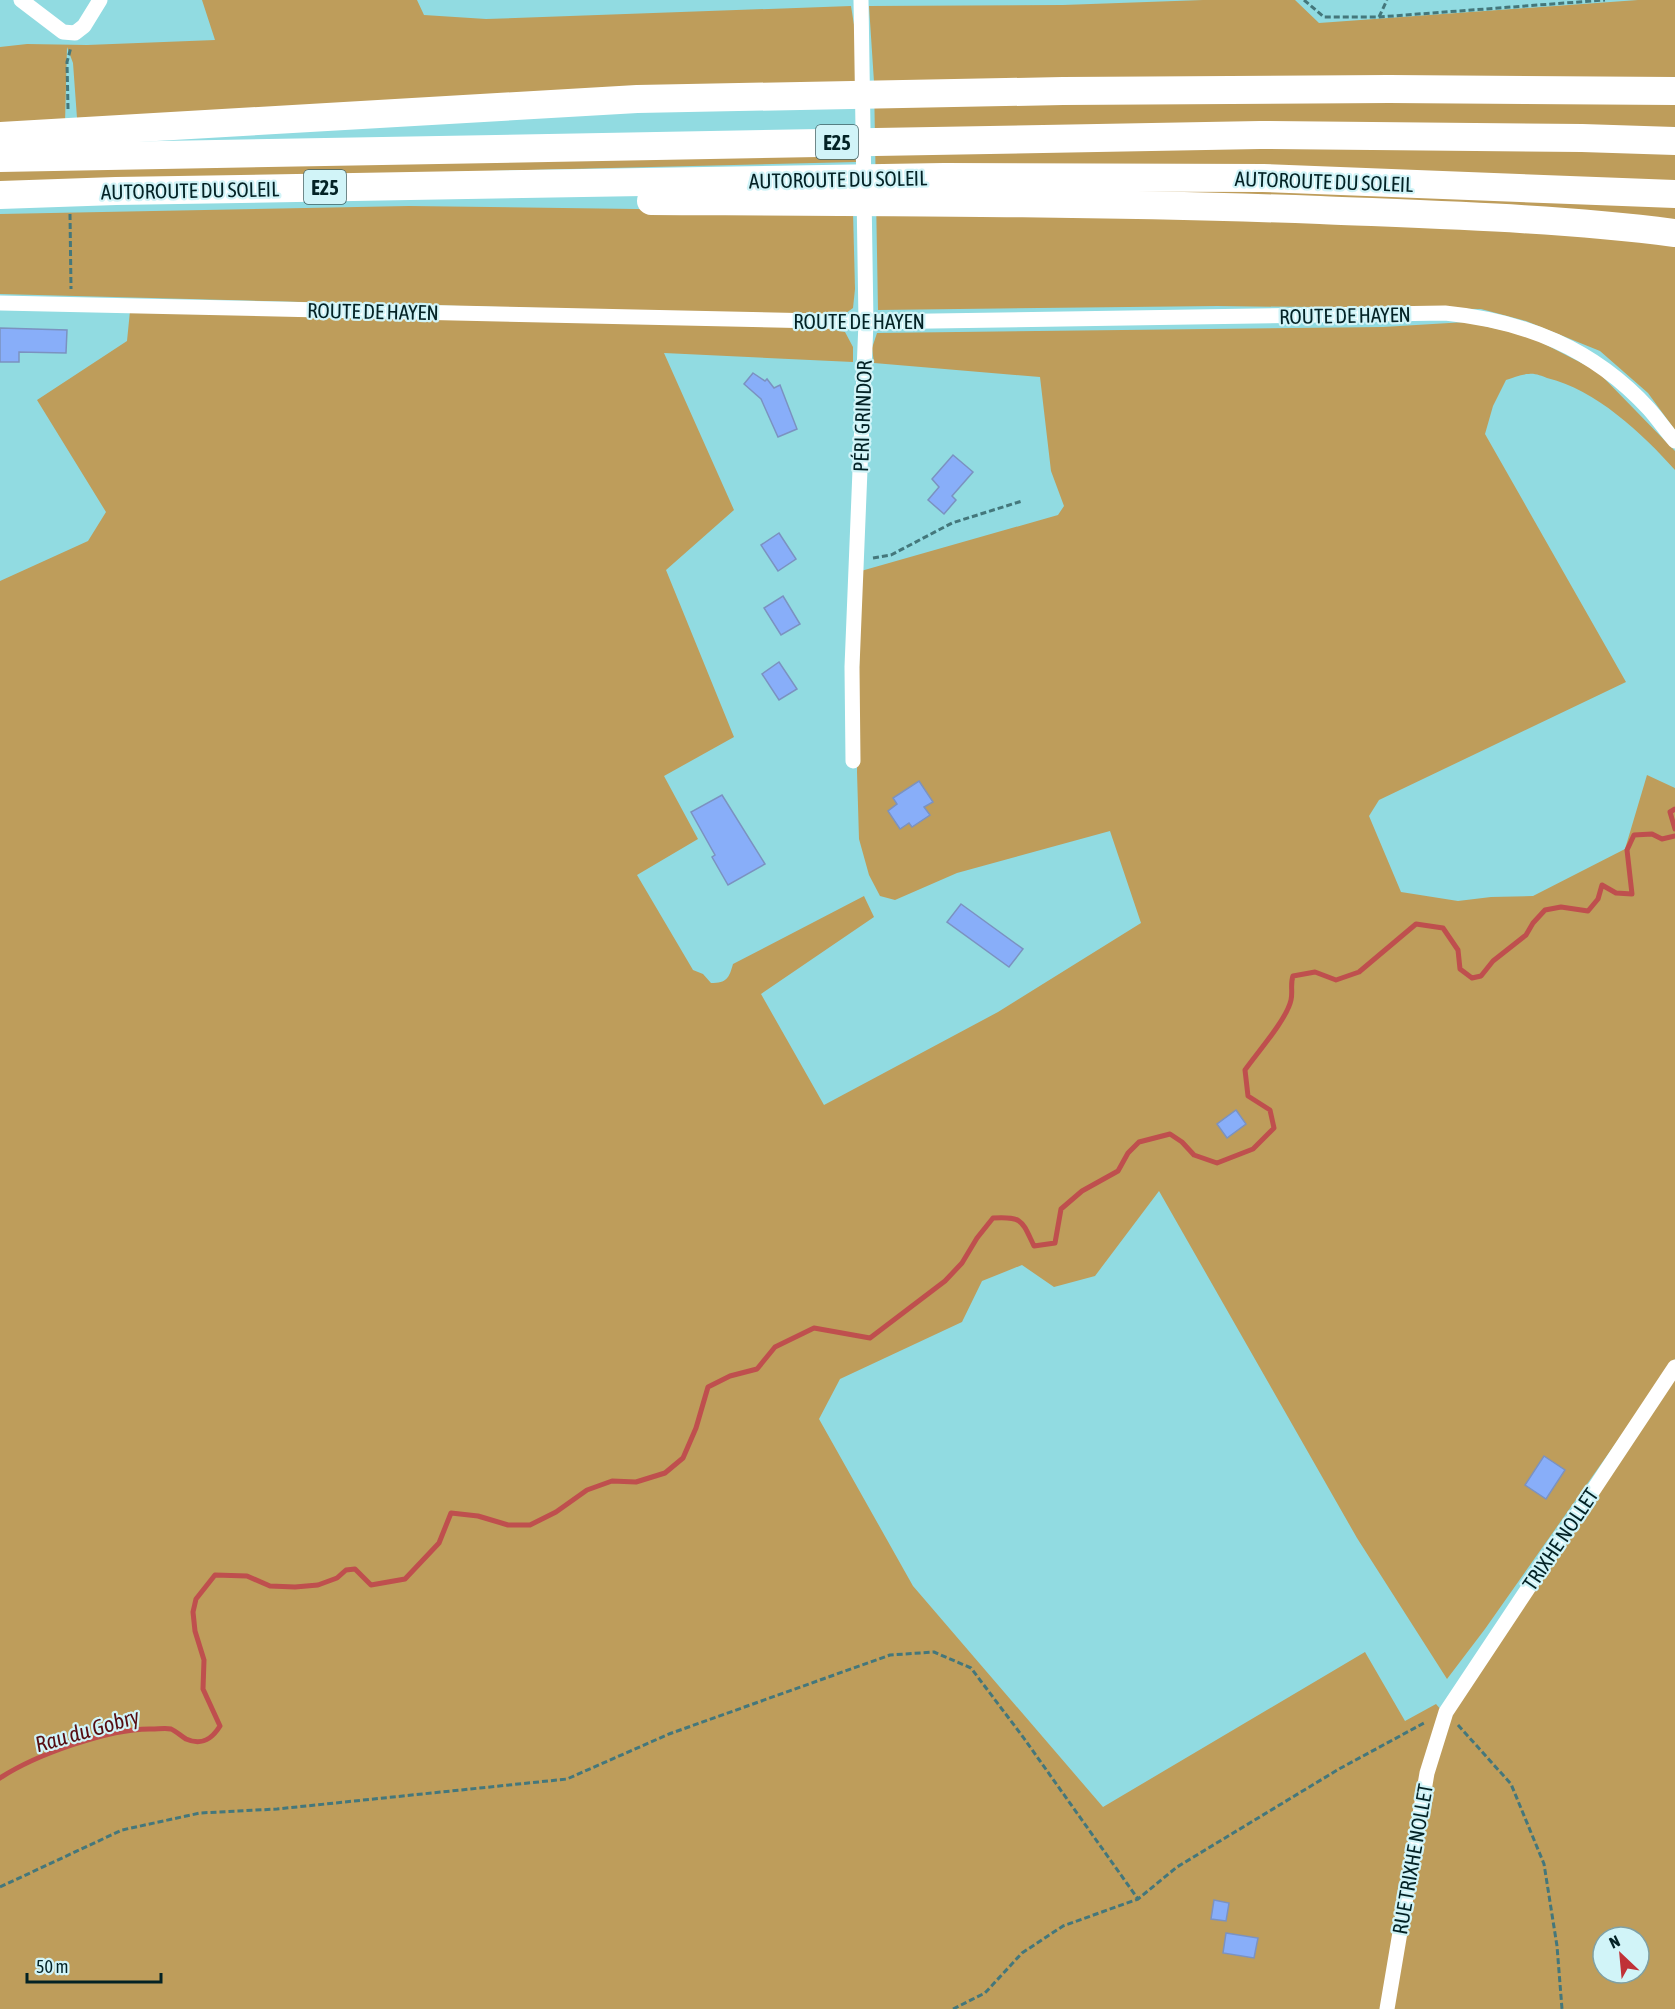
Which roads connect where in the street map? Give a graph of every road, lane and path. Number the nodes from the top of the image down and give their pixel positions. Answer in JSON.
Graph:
{"nodes":[{"id":1,"x":21,"y":0,"type":"edge"},
{"id":2,"x":100,"y":0,"type":"edge"},
{"id":3,"x":861,"y":0,"type":"edge"},
{"id":4,"x":1304,"y":0,"type":"edge"},
{"id":5,"x":1387,"y":0,"type":"edge"},
{"id":6,"x":1605,"y":0,"type":"edge"},
{"id":7,"x":1379,"y":17,"type":"junction"},
{"id":8,"x":1675,"y":92,"type":"edge"},
{"id":9,"x":0,"y":136,"type":"edge"},
{"id":10,"x":1675,"y":141,"type":"edge"},
{"id":11,"x":0,"y":158,"type":"edge"},
{"id":12,"x":535,"y":184,"type":"junction"},
{"id":13,"x":1675,"y":194,"type":"edge"},
{"id":14,"x":0,"y":195,"type":"edge"},
{"id":15,"x":1675,"y":233,"type":"edge"},
{"id":16,"x":0,"y":303,"type":"edge"},
{"id":17,"x":867,"y":322,"type":"junction"},
{"id":18,"x":1674,"y":438,"type":"edge"},
{"id":19,"x":1022,"y":501,"type":"dead end"},
{"id":20,"x":856,"y":561,"type":"junction"},
{"id":21,"x":853,"y":761,"type":"dead end"},
{"id":22,"x":1675,"y":1367,"type":"edge"},
{"id":23,"x":1446,"y":1712,"type":"junction"},
{"id":24,"x":0,"y":1887,"type":"edge"},
{"id":25,"x":1138,"y":1899,"type":"junction"},
{"id":26,"x":953,"y":2009,"type":"edge"},
{"id":27,"x":1387,"y":2009,"type":"edge"},
{"id":28,"x":1562,"y":2009,"type":"edge"}],
"edges":[{"from":1,"to":2,"type":"street"},
{"from":3,"to":17,"type":"street","name":"PÉRI GRINDOR"},
{"from":4,"to":7,"type":"path"},
{"from":5,"to":7,"type":"path"},
{"from":6,"to":7,"type":"path"},
{"from":8,"to":9,"type":"highway"},
{"from":10,"to":11,"type":"highway","name":"AUTOROUTE DU SOLEIL","number":"E25"},
{"from":12,"to":13,"type":"highway","name":"AUTOROUTE DU SOLEIL","number":"E25"},
{"from":12,"to":14,"type":"highway","name":"AUTOROUTE DU SOLEIL","number":"E25"},
{"from":12,"to":15,"type":"highway"},
{"from":16,"to":17,"type":"street","name":"ROUTE DE HAYEN"},
{"from":17,"to":18,"type":"street","name":"ROUTE DE HAYEN"},
{"from":17,"to":20,"type":"street","name":"PÉRI GRINDOR"},
{"from":19,"to":20,"type":"path"},
{"from":20,"to":21,"type":"street","name":"PÉRI GRINDOR"},
{"from":22,"to":23,"type":"street","name":"TRIXHE NOLLET"},
{"from":23,"to":25,"type":"path"},
{"from":23,"to":27,"type":"street","name":"RUE TRIXHE NOLLET"},
{"from":23,"to":28,"type":"path"},
{"from":24,"to":25,"type":"path"},
{"from":25,"to":26,"type":"path"}]}
